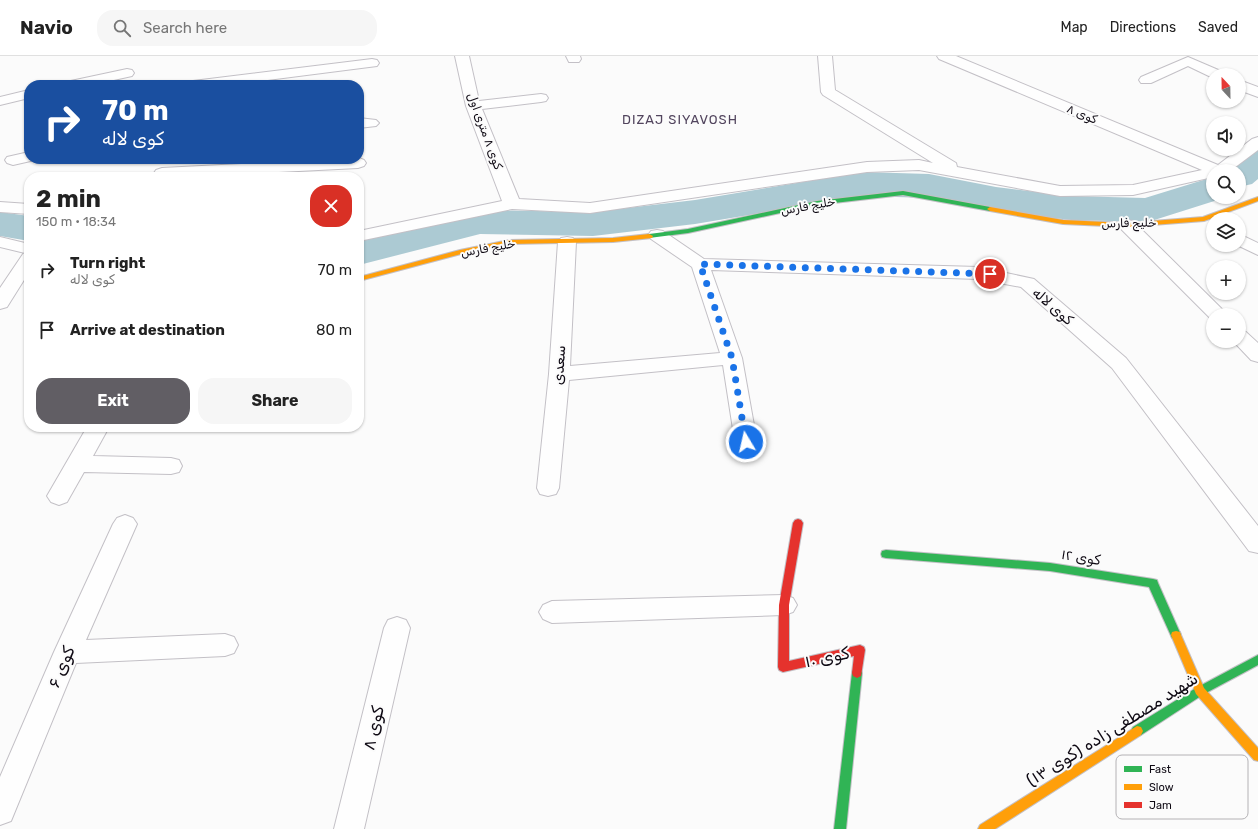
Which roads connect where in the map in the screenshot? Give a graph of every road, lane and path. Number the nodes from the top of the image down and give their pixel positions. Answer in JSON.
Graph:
{"nodes":[{"id":1,"x":462,"y":56,"type":"edge"},
{"id":2,"x":825,"y":56,"type":"edge"},
{"id":3,"x":944,"y":56,"type":"edge"},
{"id":4,"x":372,"y":63,"type":"dead end"},
{"id":5,"x":1206,"y":69,"type":"edge"},
{"id":6,"x":128,"y":73,"type":"edge"},
{"id":7,"x":95,"y":80,"type":"edge"},
{"id":8,"x":234,"y":80,"type":"edge"},
{"id":9,"x":1146,"y":80,"type":"dead end"},
{"id":10,"x":1246,"y":87,"type":"edge"},
{"id":11,"x":1258,"y":93,"type":"edge"},
{"id":12,"x":24,"y":95,"type":"edge"},
{"id":13,"x":541,"y":98,"type":"dead end"},
{"id":14,"x":0,"y":101,"type":"edge"},
{"id":15,"x":473,"y":106,"type":"junction"},
{"id":16,"x":1258,"y":142,"type":"edge"},
{"id":17,"x":24,"y":158,"type":"edge"},
{"id":18,"x":13,"y":160,"type":"dead end"},
{"id":19,"x":330,"y":164,"type":"edge"},
{"id":20,"x":1228,"y":164,"type":"edge"},
{"id":21,"x":1206,"y":166,"type":"edge"},
{"id":22,"x":161,"y":170,"type":"edge"},
{"id":23,"x":961,"y":173,"type":"junction"},
{"id":24,"x":1206,"y":174,"type":"edge"},
{"id":25,"x":1258,"y":199,"type":"edge"},
{"id":26,"x":512,"y":204,"type":"junction"},
{"id":27,"x":0,"y":206,"type":"edge"},
{"id":28,"x":24,"y":208,"type":"edge"},
{"id":29,"x":1230,"y":212,"type":"edge"},
{"id":30,"x":1206,"y":222,"type":"edge"},
{"id":31,"x":1127,"y":225,"type":"junction"},
{"id":32,"x":364,"y":235,"type":"edge"},
{"id":33,"x":657,"y":235,"type":"junction"},
{"id":34,"x":0,"y":242,"type":"edge"},
{"id":35,"x":567,"y":242,"type":"junction"},
{"id":36,"x":1246,"y":243,"type":"edge"},
{"id":37,"x":24,"y":248,"type":"edge"},
{"id":38,"x":1258,"y":250,"type":"edge"},
{"id":39,"x":700,"y":264,"type":"junction"},
{"id":40,"x":24,"y":266,"type":"edge"},
{"id":41,"x":364,"y":278,"type":"edge"},
{"id":42,"x":0,"y":303,"type":"edge"},
{"id":43,"x":1211,"y":308,"type":"edge"},
{"id":44,"x":1246,"y":343,"type":"edge"},
{"id":45,"x":1258,"y":355,"type":"edge"},
{"id":46,"x":732,"y":358,"type":"junction"},
{"id":47,"x":559,"y":374,"type":"junction"},
{"id":48,"x":95,"y":432,"type":"edge"},
{"id":49,"x":746,"y":442,"type":"dead end"},
{"id":50,"x":77,"y":464,"type":"junction"},
{"id":51,"x":171,"y":466,"type":"dead end"},
{"id":52,"x":548,"y":488,"type":"dead end"},
{"id":53,"x":59,"y":496,"type":"dead end"},
{"id":54,"x":798,"y":523,"type":"dead end"},
{"id":55,"x":125,"y":524,"type":"dead end"},
{"id":56,"x":1258,"y":544,"type":"edge"},
{"id":57,"x":886,"y":554,"type":"dead end"},
{"id":58,"x":784,"y":605,"type":"junction"},
{"id":59,"x":552,"y":612,"type":"dead end"},
{"id":60,"x":397,"y":628,"type":"dead end"},
{"id":61,"x":225,"y":645,"type":"dead end"},
{"id":62,"x":67,"y":652,"type":"junction"},
{"id":63,"x":1258,"y":660,"type":"edge"},
{"id":64,"x":1200,"y":691,"type":"junction"},
{"id":65,"x":1258,"y":756,"type":"edge"},
{"id":66,"x":0,"y":811,"type":"edge"},
{"id":67,"x":349,"y":829,"type":"edge"},
{"id":68,"x":840,"y":829,"type":"edge"},
{"id":69,"x":984,"y":829,"type":"edge"}],
"edges":[{"from":1,"to":15,"type":"street","name":"کوی ۸ متری اول"},
{"from":2,"to":23,"type":"street"},
{"from":3,"to":21,"type":"street","name":"کوی ۸"},
{"from":4,"to":8,"type":"street"},
{"from":5,"to":9,"type":"street"},
{"from":6,"to":7,"type":"street"},
{"from":10,"to":11,"type":"street"},
{"from":12,"to":14,"type":"street"},
{"from":13,"to":15,"type":"street"},
{"from":15,"to":26,"type":"street","name":"کوی ۸ متری اول"},
{"from":16,"to":20,"type":"street"},
{"from":17,"to":18,"type":"street"},
{"from":19,"to":22,"type":"street"},
{"from":23,"to":24,"type":"street"},
{"from":23,"to":26,"type":"street"},
{"from":25,"to":29,"type":"street","name":"خلیج فارس"},
{"from":26,"to":32,"type":"street"},
{"from":27,"to":28,"type":"street"},
{"from":30,"to":31,"type":"street","name":"خلیج فارس"},
{"from":31,"to":33,"type":"street","name":"خلیج فارس"},
{"from":31,"to":43,"type":"street"},
{"from":33,"to":35,"type":"street","name":"خلیج فارس"},
{"from":33,"to":39,"type":"street"},
{"from":34,"to":37,"type":"street"},
{"from":35,"to":41,"type":"street","name":"خلیج فارس"},
{"from":35,"to":47,"type":"street","name":"سعدی"},
{"from":36,"to":38,"type":"street"},
{"from":39,"to":46,"type":"street"},
{"from":39,"to":56,"type":"street","name":"کوی لاله"},
{"from":40,"to":42,"type":"street"},
{"from":44,"to":45,"type":"street"},
{"from":46,"to":47,"type":"street"},
{"from":46,"to":49,"type":"street"},
{"from":47,"to":52,"type":"street","name":"سعدی"},
{"from":48,"to":50,"type":"street"},
{"from":50,"to":51,"type":"street"},
{"from":50,"to":53,"type":"street"},
{"from":54,"to":58,"type":"street","name":"کوی ۱۰"},
{"from":55,"to":62,"type":"street","name":"کوی ۶"},
{"from":57,"to":64,"type":"street","name":"کوی ۱۲"},
{"from":58,"to":59,"type":"street"},
{"from":58,"to":68,"type":"street","name":"کوی ۱۰"},
{"from":60,"to":67,"type":"street","name":"کوی ۸"},
{"from":61,"to":62,"type":"street"},
{"from":62,"to":66,"type":"street","name":"کوی ۶"},
{"from":63,"to":64,"type":"street","name":"(کوی ۱۳) شهید مصطفی زاده"},
{"from":64,"to":65,"type":"street"},
{"from":64,"to":69,"type":"street","name":"(کوی ۱۳) شهید مصطفی زاده"}]}
